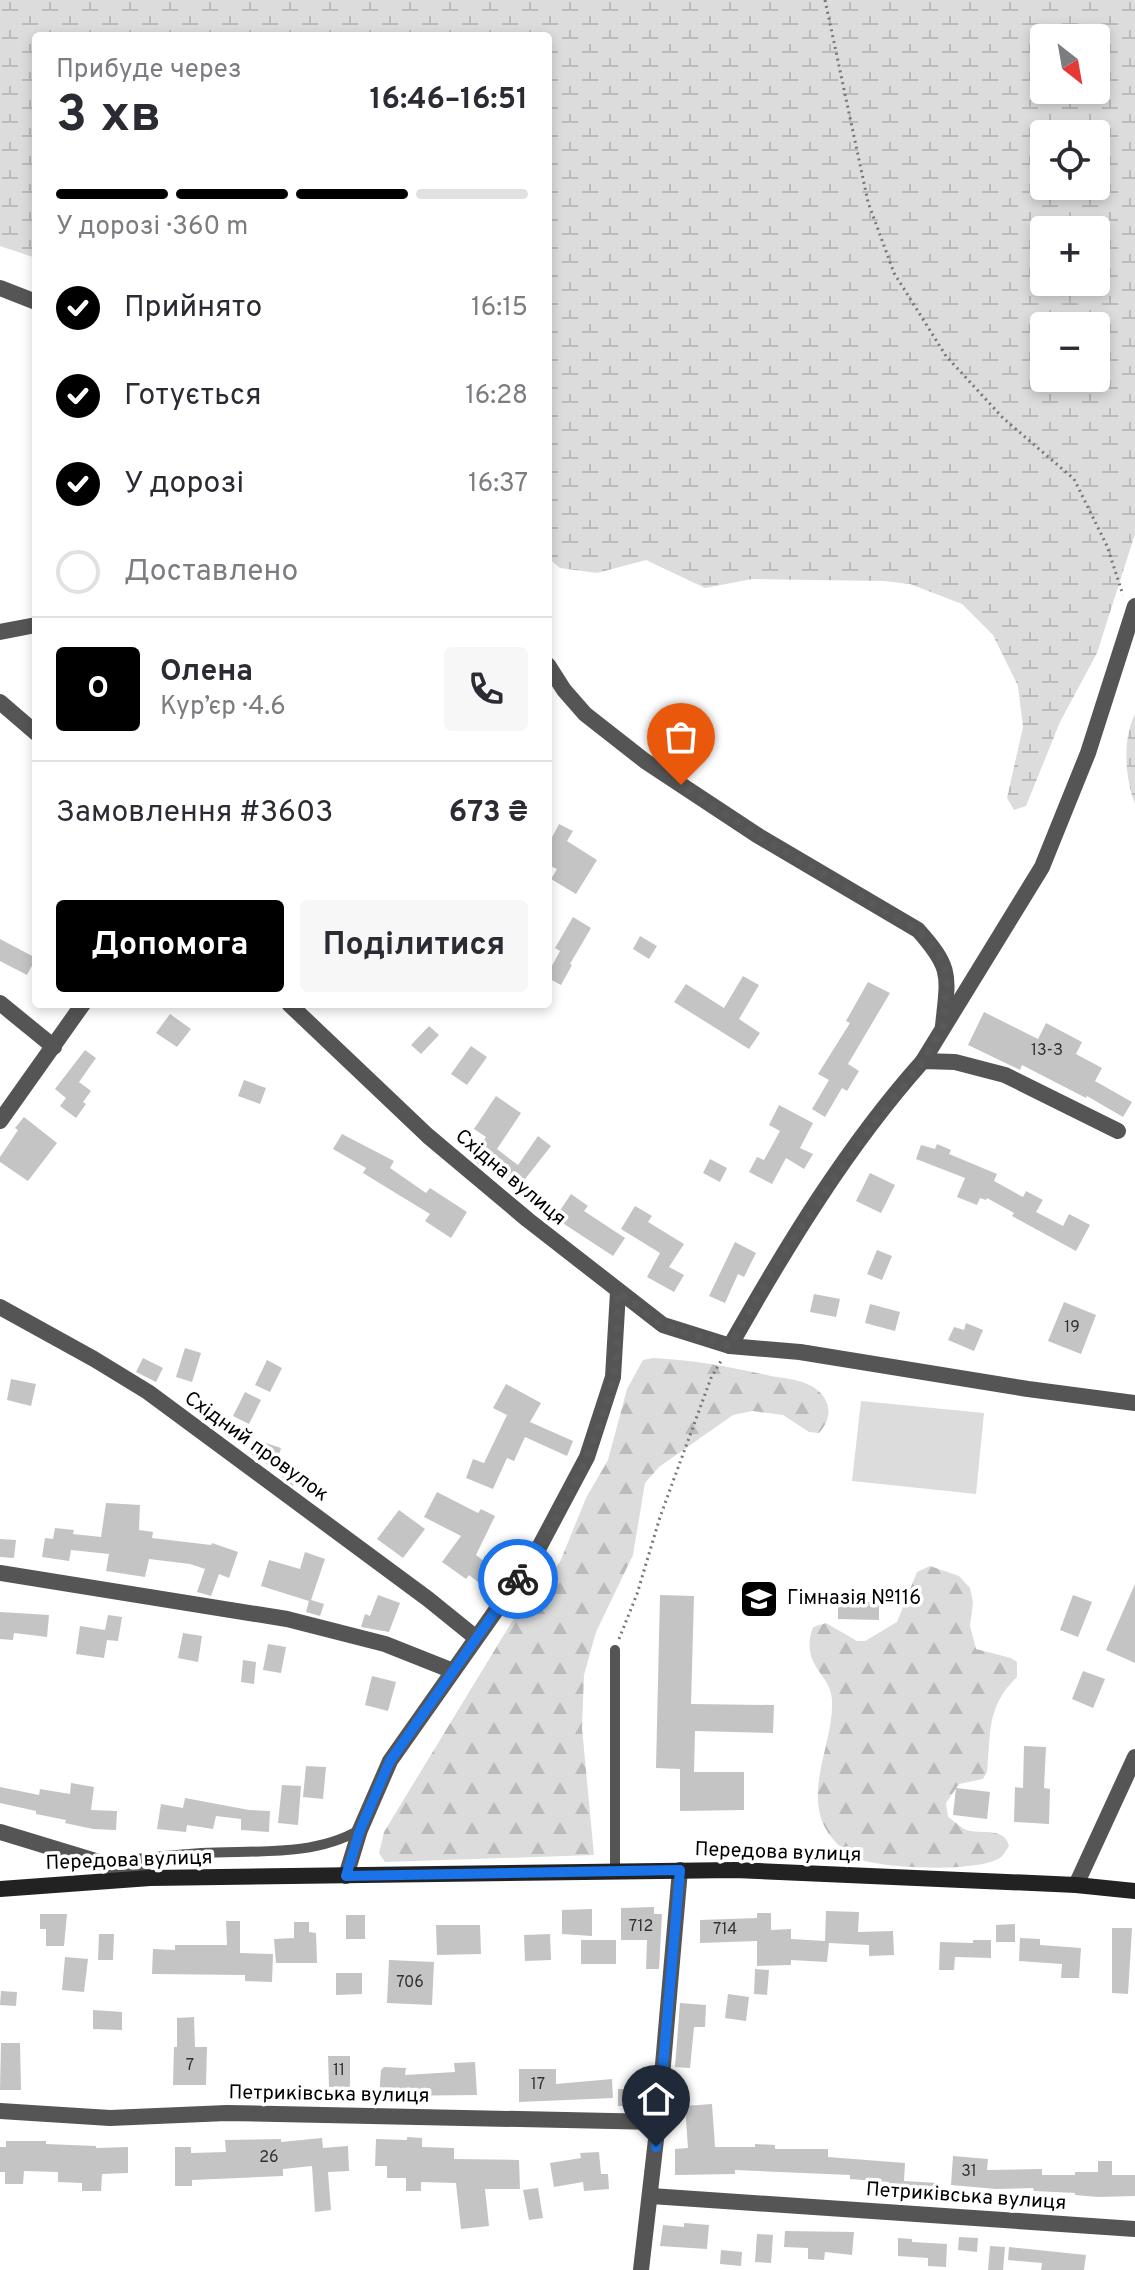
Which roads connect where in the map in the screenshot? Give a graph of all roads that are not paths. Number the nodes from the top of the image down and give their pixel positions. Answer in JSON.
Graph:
{"nodes":[{"id":1,"x":0,"y":288,"type":"edge"},
{"id":2,"x":32,"y":300,"type":"edge"},
{"id":3,"x":1133,"y":612,"type":"edge"},
{"id":4,"x":32,"y":626,"type":"edge"},
{"id":5,"x":0,"y":632,"type":"edge"},
{"id":6,"x":552,"y":671,"type":"edge"},
{"id":7,"x":0,"y":702,"type":"edge"},
{"id":8,"x":32,"y":730,"type":"edge"},
{"id":9,"x":0,"y":1003,"type":"edge"},
{"id":10,"x":80,"y":1008,"type":"edge"},
{"id":11,"x":293,"y":1008,"type":"edge"},
{"id":12,"x":943,"y":1026,"type":"junction"},
{"id":13,"x":54,"y":1047,"type":"junction"},
{"id":14,"x":923,"y":1061,"type":"junction"},
{"id":15,"x":0,"y":1121,"type":"edge"},
{"id":16,"x":1118,"y":1131,"type":"dead end"},
{"id":17,"x":618,"y":1292,"type":"junction"},
{"id":18,"x":0,"y":1307,"type":"edge"},
{"id":19,"x":730,"y":1346,"type":"junction"},
{"id":20,"x":1135,"y":1403,"type":"edge"},
{"id":21,"x":0,"y":1573,"type":"edge"},
{"id":22,"x":475,"y":1637,"type":"junction"},
{"id":23,"x":615,"y":1650,"type":"road end"},
{"id":24,"x":453,"y":1671,"type":"junction"},
{"id":25,"x":1135,"y":1757,"type":"edge"},
{"id":26,"x":360,"y":1830,"type":"junction"},
{"id":27,"x":0,"y":1832,"type":"edge"},
{"id":28,"x":97,"y":1863,"type":"junction"},
{"id":29,"x":680,"y":1870,"type":"junction"},
{"id":30,"x":615,"y":1871,"type":"junction"},
{"id":31,"x":346,"y":1876,"type":"junction"},
{"id":32,"x":150,"y":1878,"type":"junction"},
{"id":33,"x":1076,"y":1885,"type":"junction"},
{"id":34,"x":0,"y":1889,"type":"edge"},
{"id":35,"x":1135,"y":1891,"type":"edge"},
{"id":36,"x":0,"y":2111,"type":"edge"},
{"id":37,"x":658,"y":2122,"type":"junction"},
{"id":38,"x":651,"y":2196,"type":"junction"},
{"id":39,"x":1135,"y":2229,"type":"edge"},
{"id":40,"x":641,"y":2270,"type":"edge"}],
"edges":[{"from":1,"to":2,"type":"street"},
{"from":3,"to":12,"type":"street"},
{"from":4,"to":5,"type":"street"},
{"from":6,"to":12,"type":"street"},
{"from":7,"to":8,"type":"street"},
{"from":9,"to":13,"type":"street"},
{"from":10,"to":13,"type":"street"},
{"from":11,"to":17,"type":"street","name":"Східна вулиця"},
{"from":12,"to":14,"type":"street"},
{"from":13,"to":15,"type":"street"},
{"from":14,"to":16,"type":"street"},
{"from":14,"to":19,"type":"street"},
{"from":17,"to":19,"type":"street","name":"Східна вулиця"},
{"from":17,"to":22,"type":"street"},
{"from":18,"to":22,"type":"street","name":"Східний провулок"},
{"from":19,"to":20,"type":"street","name":"Східна вулиця"},
{"from":21,"to":24,"type":"street"},
{"from":22,"to":24,"type":"street"},
{"from":23,"to":30,"type":"lane"},
{"from":24,"to":26,"type":"street"},
{"from":25,"to":33,"type":"street"},
{"from":26,"to":28,"type":"lane"},
{"from":26,"to":31,"type":"street"},
{"from":27,"to":28,"type":"street"},
{"from":28,"to":32,"type":"street"},
{"from":29,"to":30,"type":"street","name":"Передова вулиця"},
{"from":29,"to":33,"type":"street","name":"Передова вулиця"},
{"from":29,"to":37,"type":"street"},
{"from":30,"to":31,"type":"street","name":"Передова вулиця"},
{"from":31,"to":32,"type":"street","name":"Передова вулиця"},
{"from":32,"to":34,"type":"street","name":"Передова вулиця"},
{"from":33,"to":35,"type":"street","name":"Передова вулиця"},
{"from":36,"to":37,"type":"street","name":"Петриківська вулиця"},
{"from":37,"to":38,"type":"street"},
{"from":38,"to":39,"type":"street","name":"Петриківська вулиця"},
{"from":38,"to":40,"type":"street"}]}
